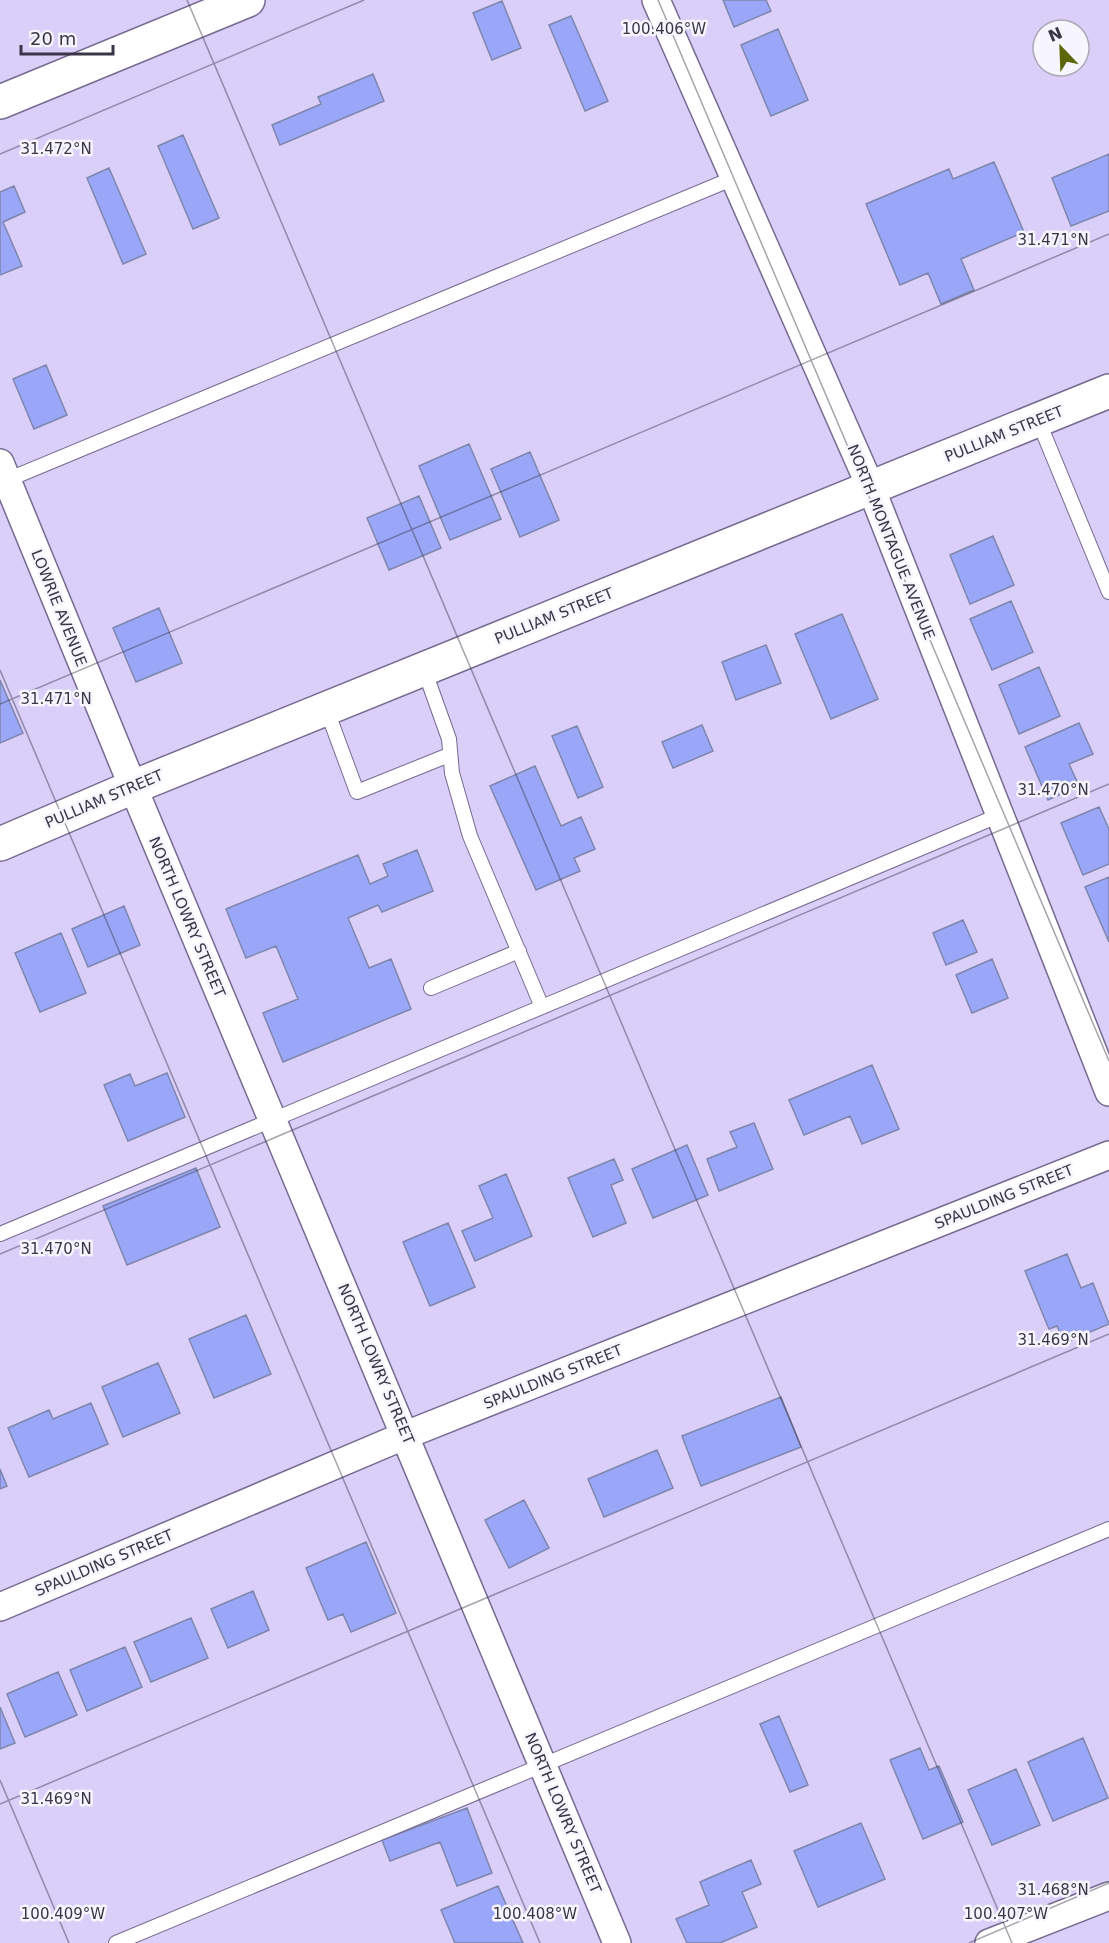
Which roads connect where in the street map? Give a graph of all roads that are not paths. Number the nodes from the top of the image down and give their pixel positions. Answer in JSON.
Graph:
{"nodes":[{"id":1,"x":248,"y":0,"type":"edge"},
{"id":2,"x":656,"y":0,"type":"edge"},
{"id":3,"x":0,"y":102,"type":"edge"},
{"id":4,"x":734,"y":178,"type":"junction"},
{"id":5,"x":1109,"y":391,"type":"edge"},
{"id":6,"x":1038,"y":420,"type":"junction"},
{"id":7,"x":2,"y":475,"type":"edge"},
{"id":8,"x":871,"y":488,"type":"junction"},
{"id":9,"x":1109,"y":592,"type":"edge"},
{"id":10,"x":424,"y":669,"type":"junction"},
{"id":11,"x":326,"y":708,"type":"junction"},
{"id":12,"x":449,"y":755,"type":"junction"},
{"id":13,"x":133,"y":787,"type":"junction"},
{"id":14,"x":999,"y":815,"type":"junction"},
{"id":15,"x":0,"y":844,"type":"edge"},
{"id":16,"x":519,"y":951,"type":"junction"},
{"id":17,"x":431,"y":988,"type":"dead end"},
{"id":18,"x":542,"y":1006,"type":"junction"},
{"id":19,"x":1109,"y":1092,"type":"edge"},
{"id":20,"x":273,"y":1119,"type":"junction"},
{"id":21,"x":1109,"y":1155,"type":"edge"},
{"id":22,"x":0,"y":1234,"type":"edge"},
{"id":23,"x":406,"y":1435,"type":"junction"},
{"id":24,"x":1109,"y":1529,"type":"edge"},
{"id":25,"x":0,"y":1607,"type":"edge"},
{"id":26,"x":543,"y":1765,"type":"junction"},
{"id":27,"x":1109,"y":1896,"type":"edge"},
{"id":28,"x":116,"y":1943,"type":"edge"},
{"id":29,"x":617,"y":1943,"type":"edge"},
{"id":30,"x":989,"y":1943,"type":"edge"}],
"edges":[{"from":1,"to":3,"type":"main road"},
{"from":2,"to":4,"type":"street","name":"NORTH MONTAGUE AVENUE"},
{"from":4,"to":7,"type":"lane"},
{"from":4,"to":8,"type":"street","name":"NORTH MONTAGUE AVENUE"},
{"from":5,"to":6,"type":"main road","name":"PULLIAM STREET"},
{"from":6,"to":8,"type":"main road","name":"PULLIAM STREET"},
{"from":6,"to":9,"type":"lane"},
{"from":7,"to":13,"type":"street","name":"LOWRIE AVENUE"},
{"from":8,"to":10,"type":"main road","name":"PULLIAM STREET"},
{"from":8,"to":14,"type":"street","name":"NORTH MONTAGUE AVENUE"},
{"from":10,"to":11,"type":"main road","name":"PULLIAM STREET"},
{"from":10,"to":12,"type":"lane"},
{"from":11,"to":12,"type":"lane"},
{"from":11,"to":13,"type":"main road","name":"PULLIAM STREET"},
{"from":12,"to":16,"type":"lane"},
{"from":13,"to":15,"type":"main road","name":"PULLIAM STREET"},
{"from":13,"to":20,"type":"street","name":"NORTH LOWRY STREET"},
{"from":14,"to":18,"type":"lane"},
{"from":14,"to":19,"type":"street","name":"NORTH MONTAGUE AVENUE"},
{"from":16,"to":17,"type":"lane"},
{"from":16,"to":18,"type":"lane"},
{"from":18,"to":20,"type":"lane"},
{"from":20,"to":22,"type":"lane"},
{"from":20,"to":23,"type":"street","name":"NORTH LOWRY STREET"},
{"from":21,"to":23,"type":"street","name":"SPAULDING STREET"},
{"from":23,"to":25,"type":"street","name":"SPAULDING STREET"},
{"from":23,"to":26,"type":"street","name":"NORTH LOWRY STREET"},
{"from":24,"to":26,"type":"lane"},
{"from":26,"to":28,"type":"lane"},
{"from":26,"to":29,"type":"street","name":"NORTH LOWRY STREET"},
{"from":27,"to":30,"type":"street"}]}
